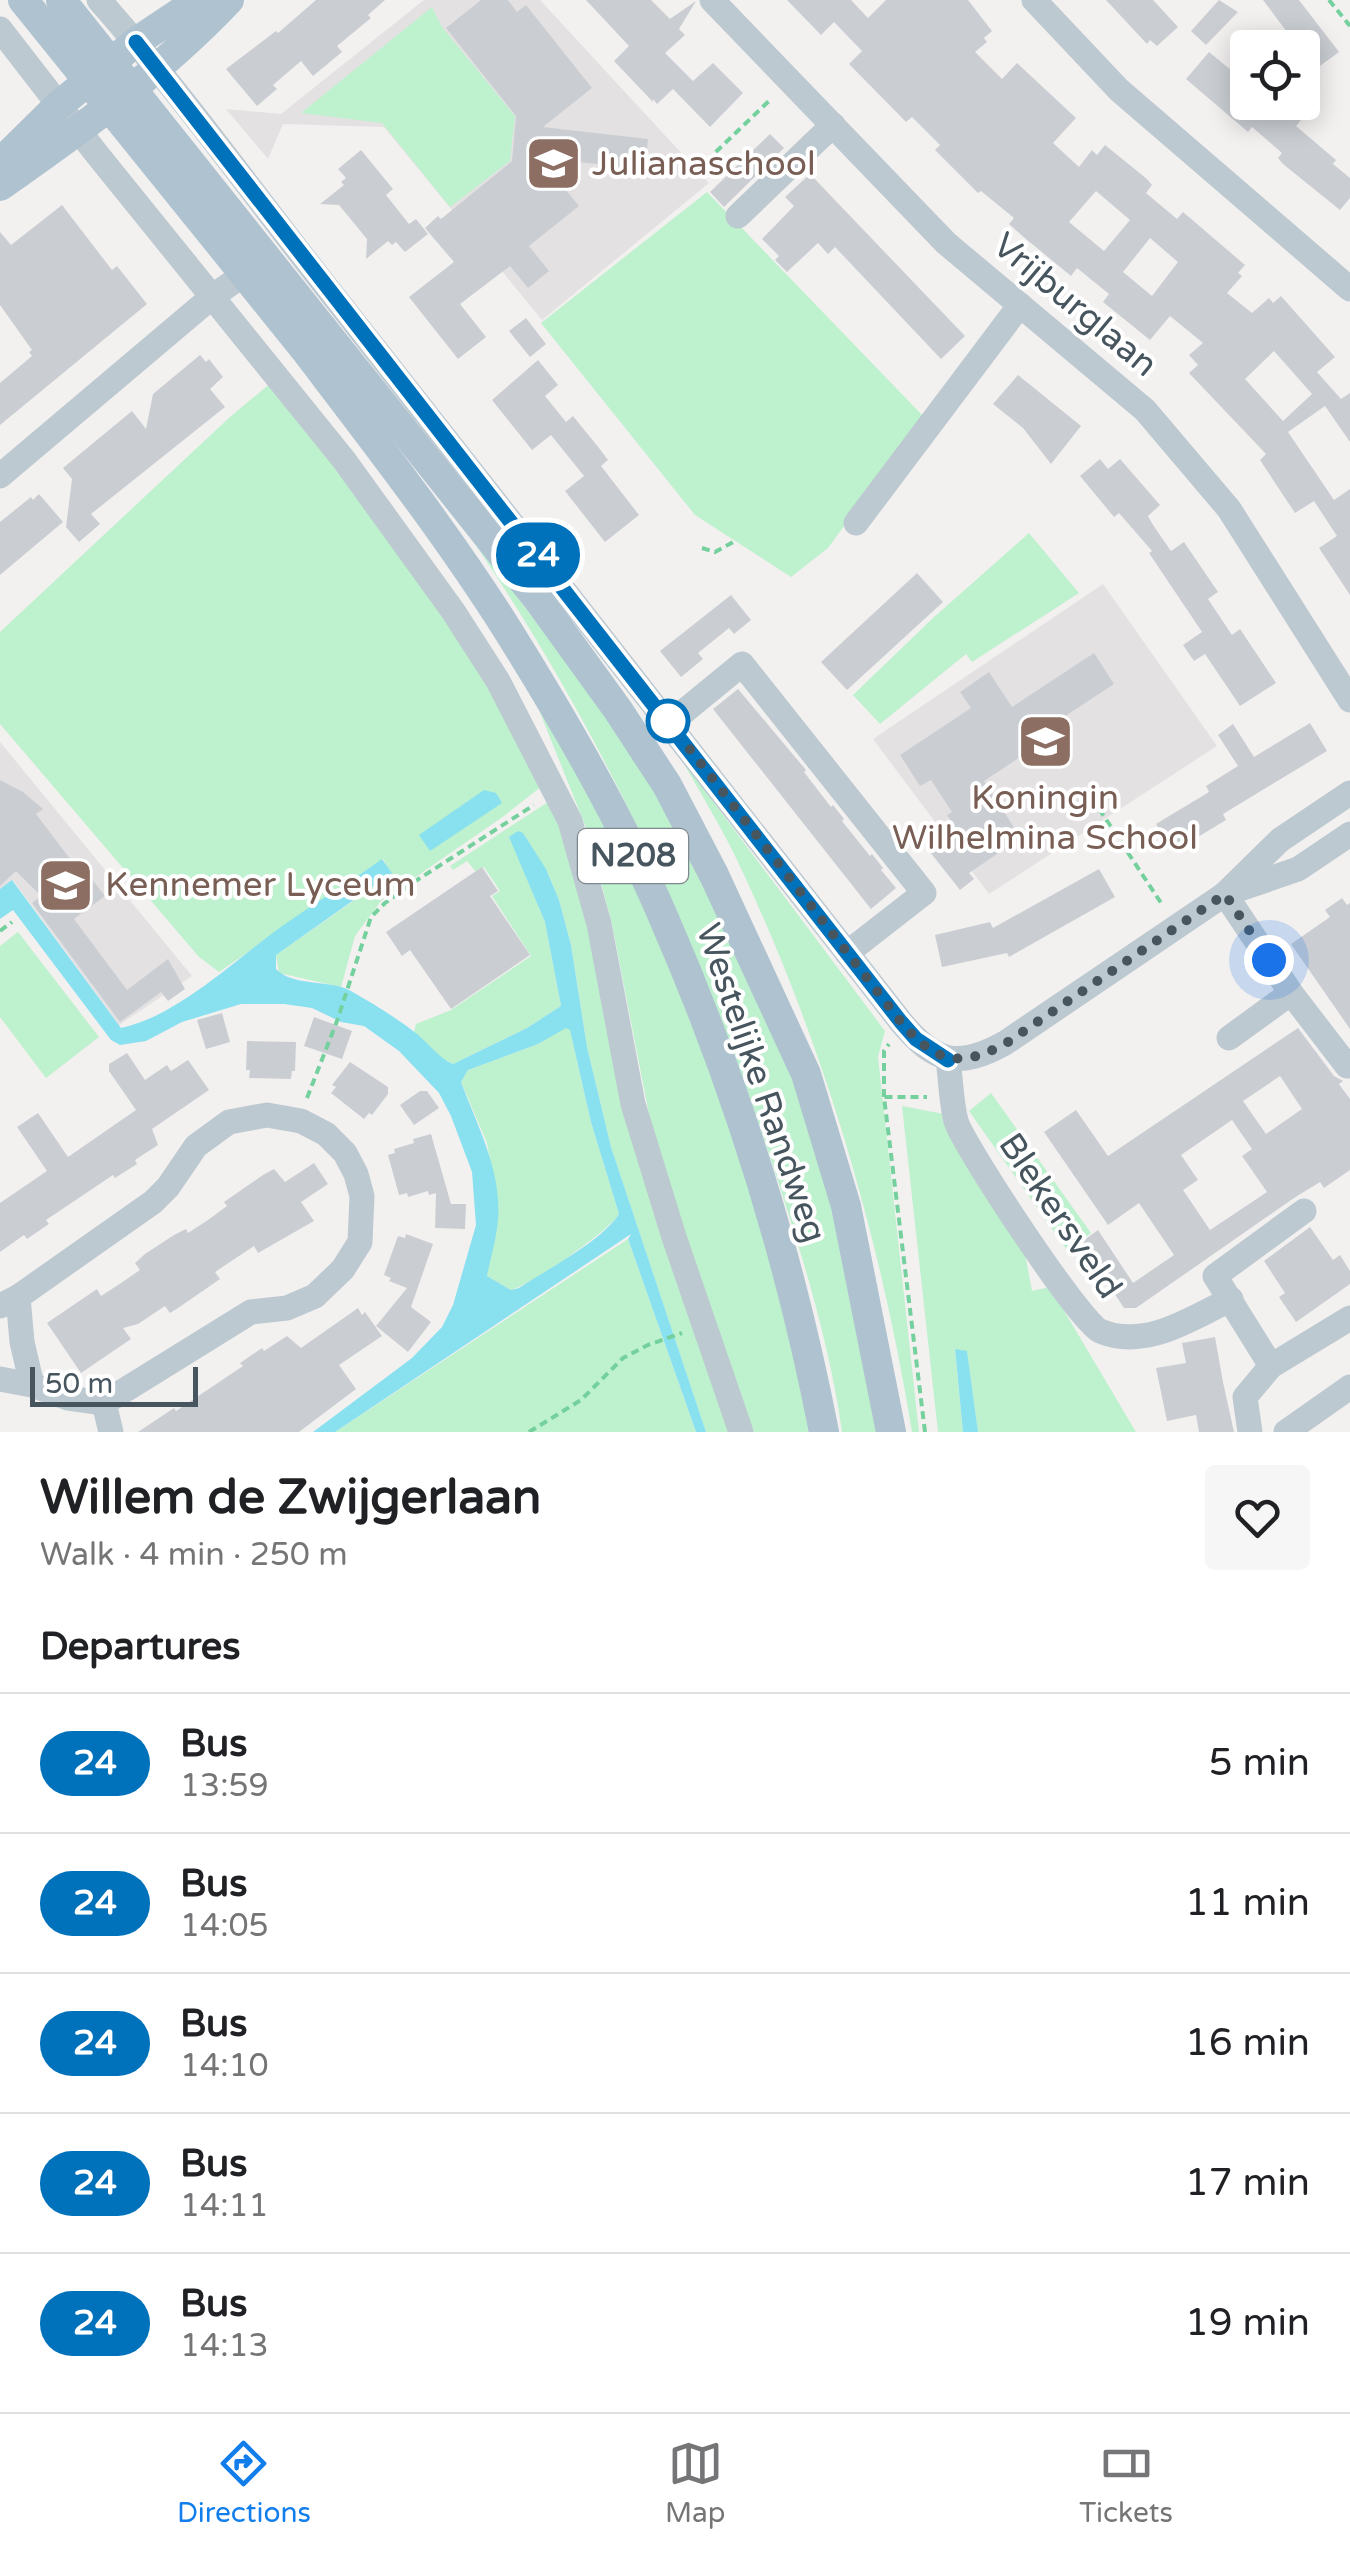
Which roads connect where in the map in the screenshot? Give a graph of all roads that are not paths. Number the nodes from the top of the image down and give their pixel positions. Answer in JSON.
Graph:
{"nodes":[{"id":1,"x":23,"y":0,"type":"edge"},
{"id":2,"x":61,"y":0,"type":"edge"},
{"id":3,"x":98,"y":0,"type":"edge"},
{"id":4,"x":199,"y":0,"type":"edge"},
{"id":5,"x":229,"y":0,"type":"edge"},
{"id":6,"x":712,"y":0,"type":"edge"},
{"id":7,"x":1034,"y":0,"type":"edge"},
{"id":8,"x":0,"y":28,"type":"edge"},
{"id":9,"x":136,"y":42,"type":"junction"},
{"id":10,"x":157,"y":68,"type":"junction"},
{"id":11,"x":59,"y":105,"type":"junction"},
{"id":12,"x":833,"y":125,"type":"junction"},
{"id":13,"x":79,"y":132,"type":"junction"},
{"id":14,"x":0,"y":163,"type":"edge"},
{"id":15,"x":0,"y":186,"type":"edge"},
{"id":16,"x":738,"y":216,"type":"dead end"},
{"id":17,"x":288,"y":240,"type":"junction"},
{"id":18,"x":1350,"y":289,"type":"edge"},
{"id":19,"x":213,"y":296,"type":"junction"},
{"id":20,"x":1020,"y":305,"type":"junction"},
{"id":21,"x":313,"y":338,"type":"junction"},
{"id":22,"x":0,"y":476,"type":"edge"},
{"id":23,"x":856,"y":523,"type":"dead end"},
{"id":24,"x":1350,"y":700,"type":"edge"},
{"id":25,"x":670,"y":723,"type":"junction"},
{"id":26,"x":1350,"y":793,"type":"edge"},
{"id":27,"x":1350,"y":834,"type":"edge"},
{"id":28,"x":1225,"y":894,"type":"junction"},
{"id":29,"x":846,"y":953,"type":"junction"},
{"id":30,"x":1291,"y":993,"type":"junction"},
{"id":31,"x":1229,"y":1038,"type":"dead end"},
{"id":32,"x":948,"y":1060,"type":"junction"},
{"id":33,"x":1347,"y":1066,"type":"dead end"},
{"id":34,"x":1304,"y":1211,"type":"dead end"},
{"id":35,"x":1230,"y":1300,"type":"junction"},
{"id":36,"x":9,"y":1301,"type":"edge"},
{"id":37,"x":1350,"y":1318,"type":"edge"},
{"id":38,"x":1271,"y":1366,"type":"junction"},
{"id":39,"x":0,"y":1380,"type":"edge"},
{"id":40,"x":32,"y":1384,"type":"junction"},
{"id":41,"x":1350,"y":1387,"type":"edge"},
{"id":42,"x":104,"y":1403,"type":"junction"},
{"id":43,"x":111,"y":1432,"type":"edge"},
{"id":44,"x":741,"y":1432,"type":"edge"},
{"id":45,"x":824,"y":1432,"type":"edge"},
{"id":46,"x":891,"y":1432,"type":"edge"},
{"id":47,"x":1250,"y":1432,"type":"edge"},
{"id":48,"x":1286,"y":1432,"type":"edge"}],
"edges":[{"from":1,"to":21,"type":"main road","name":"Westelijke Randweg","number":"N208","bridge":true},
{"from":2,"to":21,"type":"main road","name":"Westelijke Randweg","number":"N208","bridge":true},
{"from":3,"to":9,"type":"street"},
{"from":4,"to":9,"type":"main road"},
{"from":5,"to":10,"type":"main road"},
{"from":6,"to":12,"type":"street","name":"Vrijburglaan"},
{"from":7,"to":18,"type":"street"},
{"from":8,"to":11,"type":"street"},
{"from":9,"to":10,"type":"street"},
{"from":9,"to":11,"type":"main road"},
{"from":10,"to":13,"type":"main road"},
{"from":10,"to":17,"type":"street"},
{"from":11,"to":13,"type":"street"},
{"from":11,"to":14,"type":"main road"},
{"from":12,"to":16,"type":"street"},
{"from":12,"to":20,"type":"street","name":"Vrijburglaan"},
{"from":13,"to":15,"type":"main road"},
{"from":13,"to":19,"type":"street"},
{"from":17,"to":19,"type":"street"},
{"from":17,"to":25,"type":"street"},
{"from":19,"to":22,"type":"street"},
{"from":19,"to":44,"type":"street"},
{"from":20,"to":23,"type":"street"},
{"from":20,"to":24,"type":"street","name":"Vrijburglaan"},
{"from":21,"to":45,"type":"main road","name":"Westelijke Randweg","number":"N208"},
{"from":21,"to":46,"type":"main road","name":"Westelijke Randweg","number":"N208"},
{"from":25,"to":29,"type":"street"},
{"from":25,"to":29,"type":"street"},
{"from":26,"to":28,"type":"street"},
{"from":27,"to":28,"type":"street"},
{"from":28,"to":30,"type":"street"},
{"from":28,"to":32,"type":"street"},
{"from":29,"to":32,"type":"street"},
{"from":30,"to":31,"type":"street"},
{"from":30,"to":33,"type":"street"},
{"from":32,"to":35,"type":"street","name":"Blekersveld"},
{"from":34,"to":35,"type":"street"},
{"from":35,"to":38,"type":"street"},
{"from":36,"to":40,"type":"street"},
{"from":36,"to":42,"type":"street"},
{"from":37,"to":38,"type":"street"},
{"from":38,"to":47,"type":"street"},
{"from":39,"to":40,"type":"street"},
{"from":40,"to":42,"type":"street"},
{"from":41,"to":48,"type":"street"},
{"from":42,"to":43,"type":"street"}]}
